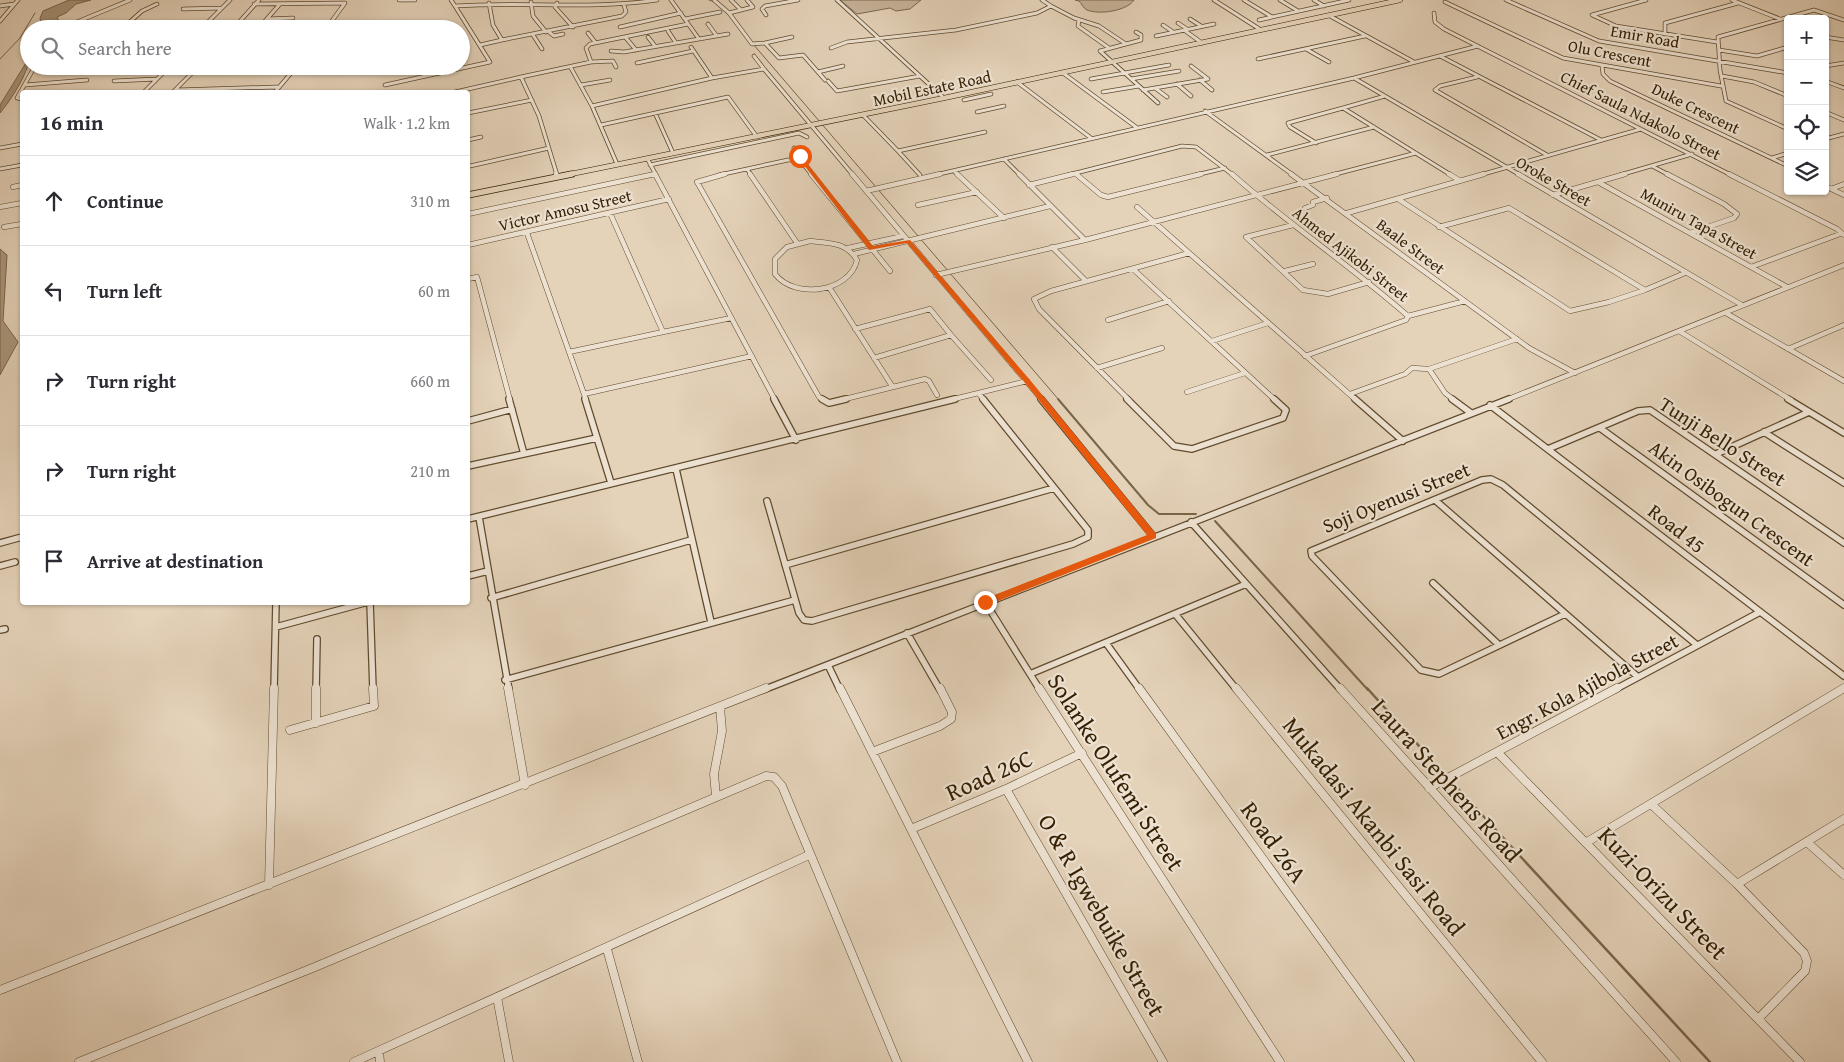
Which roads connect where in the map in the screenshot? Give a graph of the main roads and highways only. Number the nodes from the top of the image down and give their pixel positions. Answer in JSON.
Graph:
{"nodes":[{"id":1,"x":1400,"y":0,"type":"edge"},
{"id":2,"x":470,"y":195,"type":"edge"}],
"edges":[{"from":1,"to":2,"type":"main road","name":"Mobil Estate Road"}]}
